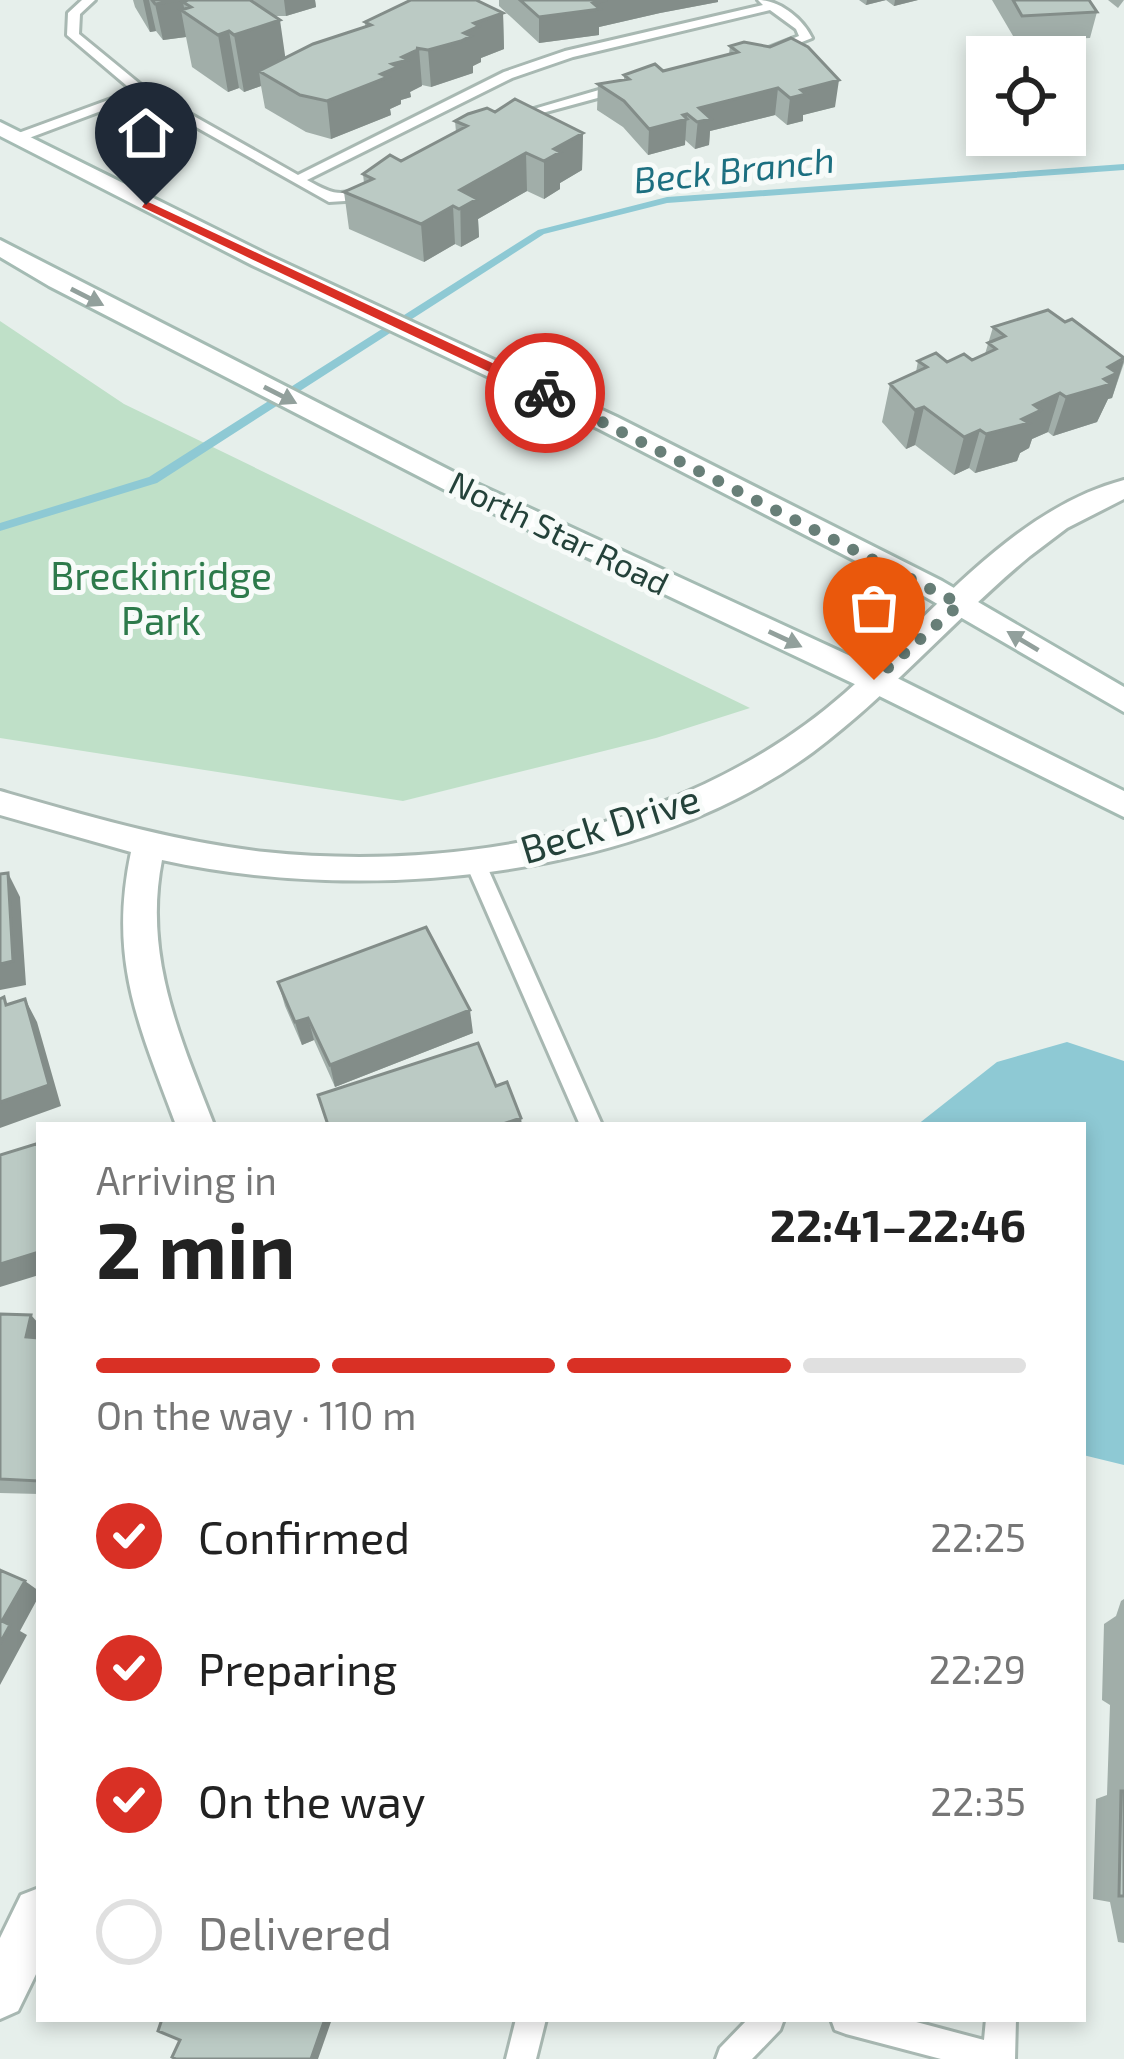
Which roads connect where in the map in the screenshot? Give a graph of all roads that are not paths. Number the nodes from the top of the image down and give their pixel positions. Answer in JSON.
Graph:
{"nodes":[{"id":1,"x":89,"y":0,"type":"edge"},
{"id":2,"x":769,"y":3,"type":"edge"},
{"id":3,"x":758,"y":55,"type":"edge"},
{"id":4,"x":632,"y":85,"type":"edge"},
{"id":5,"x":142,"y":92,"type":"junction"},
{"id":6,"x":489,"y":127,"type":"edge"},
{"id":7,"x":9,"y":133,"type":"edge"},
{"id":8,"x":392,"y":177,"type":"edge"},
{"id":9,"x":298,"y":181,"type":"junction"},
{"id":10,"x":0,"y":248,"type":"edge"},
{"id":11,"x":1124,"y":489,"type":"edge"},
{"id":12,"x":960,"y":604,"type":"junction"},
{"id":13,"x":874,"y":680,"type":"junction"},
{"id":14,"x":1124,"y":701,"type":"edge"},
{"id":15,"x":0,"y":803,"type":"edge"},
{"id":16,"x":1124,"y":805,"type":"edge"},
{"id":17,"x":148,"y":847,"type":"junction"},
{"id":18,"x":475,"y":862,"type":"junction"},
{"id":19,"x":194,"y":1122,"type":"edge"},
{"id":20,"x":590,"y":1122,"type":"edge"},
{"id":21,"x":36,"y":1919,"type":"edge"},
{"id":22,"x":0,"y":1994,"type":"edge"},
{"id":23,"x":530,"y":2022,"type":"edge"},
{"id":24,"x":766,"y":2022,"type":"edge"},
{"id":25,"x":857,"y":2022,"type":"edge"},
{"id":26,"x":1000,"y":2022,"type":"edge"},
{"id":27,"x":521,"y":2059,"type":"edge"},
{"id":28,"x":731,"y":2059,"type":"edge"},
{"id":29,"x":999,"y":2059,"type":"edge"}],
"edges":[{"from":1,"to":5,"type":"lane"},
{"from":2,"to":3,"type":"lane"},
{"from":2,"to":9,"type":"lane"},
{"from":4,"to":6,"type":"lane"},
{"from":5,"to":7,"type":"lane"},
{"from":5,"to":9,"type":"lane"},
{"from":7,"to":12,"type":"main road"},
{"from":8,"to":9,"type":"lane"},
{"from":10,"to":13,"type":"main road","name":"North Star Road","one_way":true},
{"from":11,"to":12,"type":"main road","name":"Beck Drive"},
{"from":12,"to":13,"type":"main road","name":"Beck Drive"},
{"from":14,"to":12,"type":"main road","one_way":true},
{"from":13,"to":16,"type":"main road","name":"North Star Road"},
{"from":13,"to":18,"type":"main road","name":"Beck Drive"},
{"from":15,"to":17,"type":"main road","name":"Beck Drive"},
{"from":17,"to":18,"type":"main road","name":"Beck Drive"},
{"from":17,"to":19,"type":"main road"},
{"from":18,"to":20,"type":"lane"},
{"from":21,"to":22,"type":"main road"},
{"from":23,"to":27,"type":"lane"},
{"from":24,"to":28,"type":"lane"},
{"from":25,"to":29,"type":"lane"},
{"from":26,"to":29,"type":"lane"}]}
